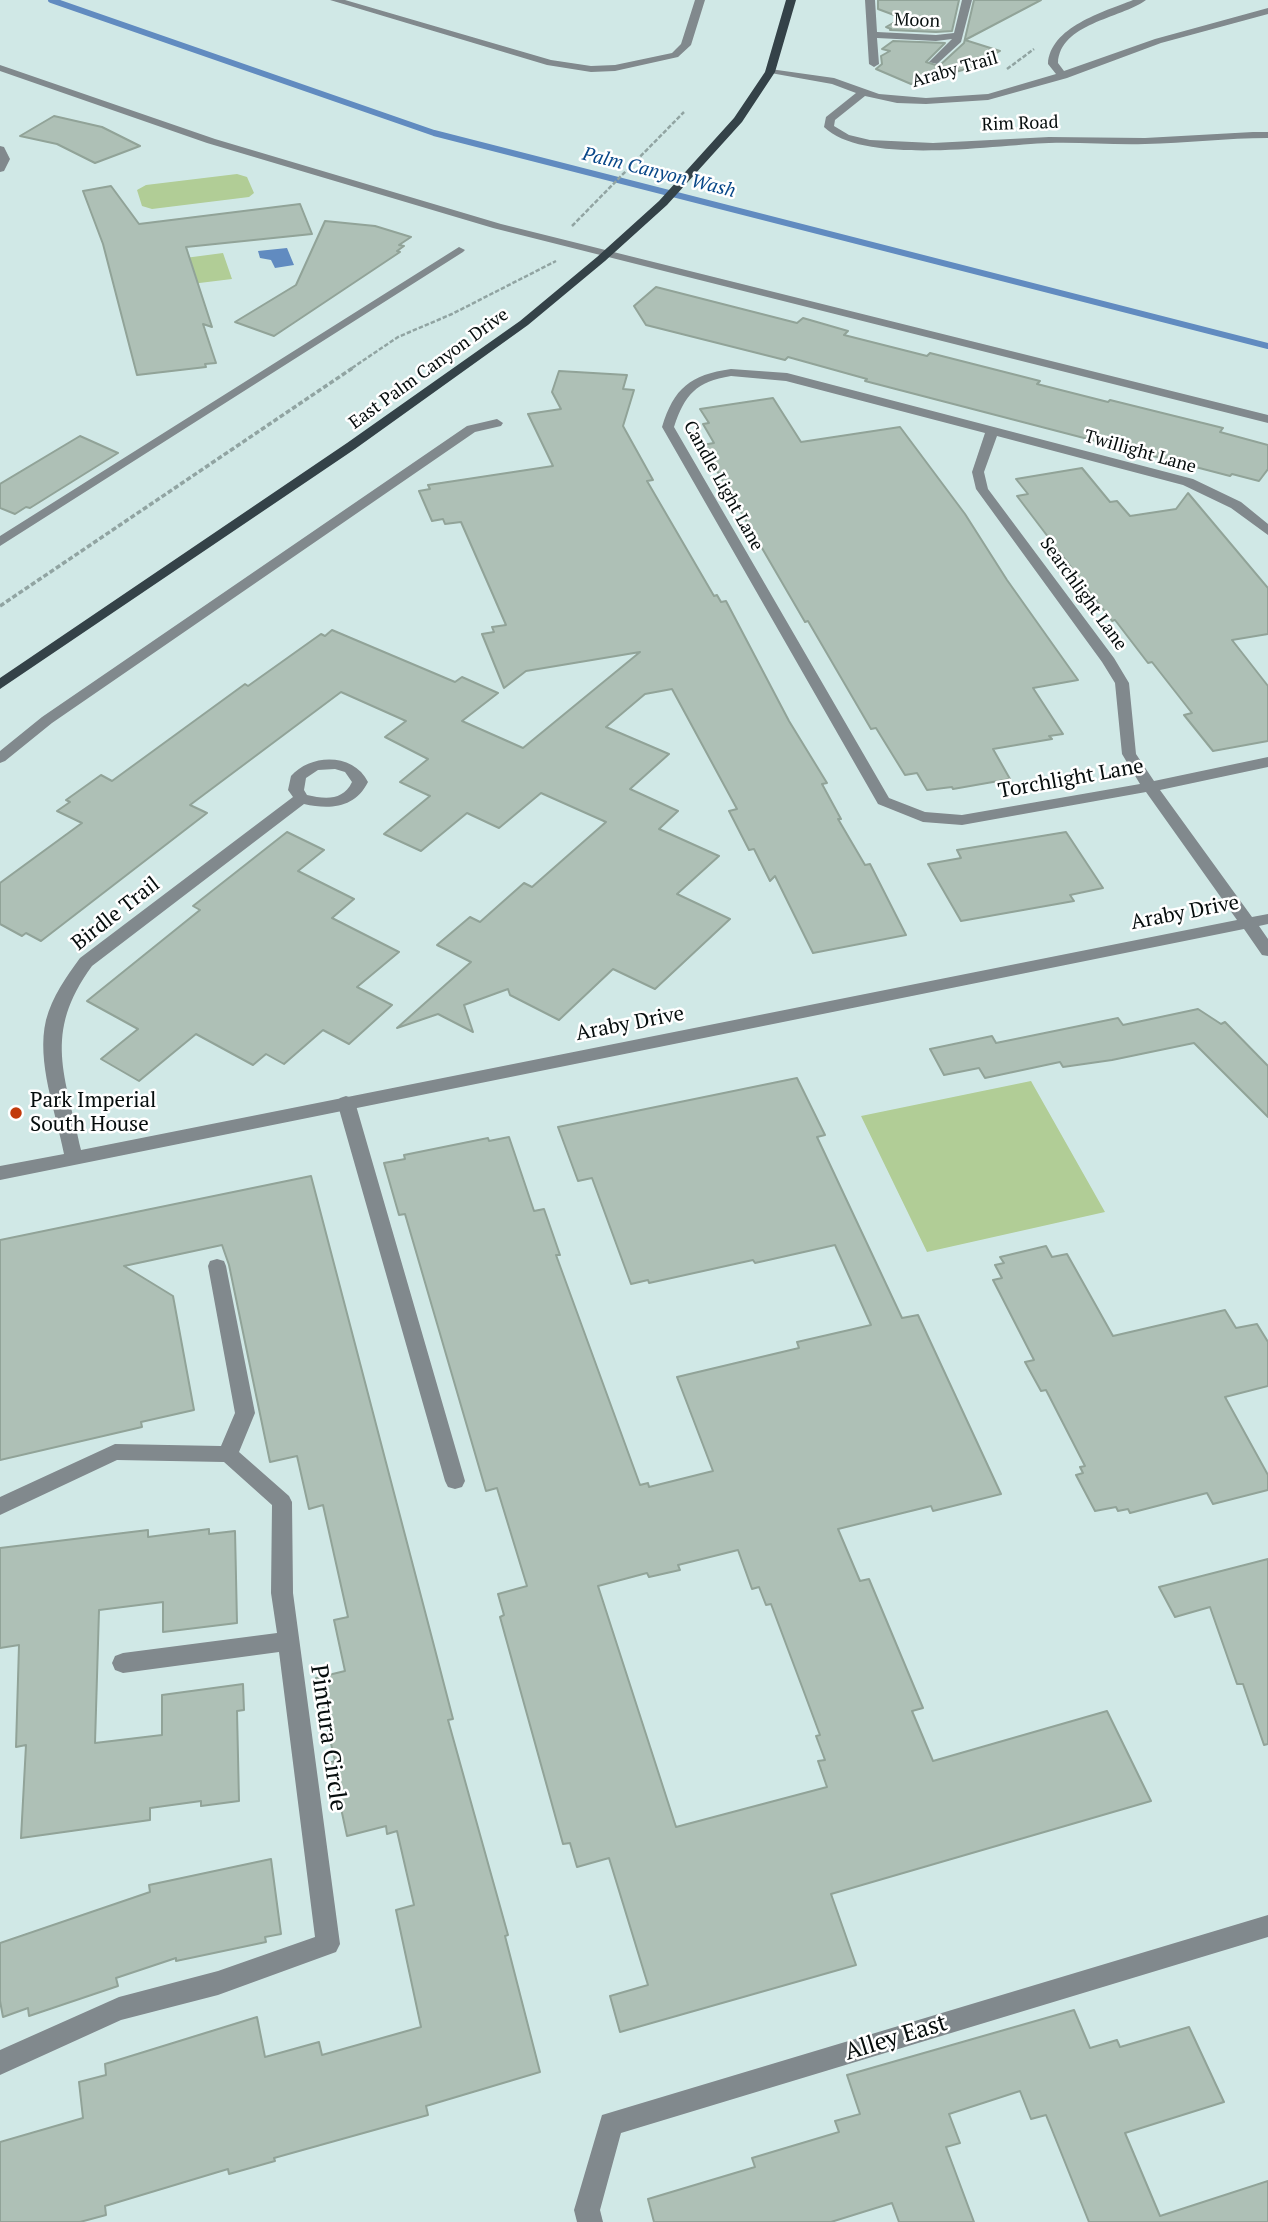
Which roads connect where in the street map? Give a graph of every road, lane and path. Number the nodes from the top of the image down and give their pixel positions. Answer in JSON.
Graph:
{"nodes":[{"id":1,"x":335,"y":0,"type":"edge"},
{"id":2,"x":700,"y":0,"type":"edge"},
{"id":3,"x":792,"y":0,"type":"edge"},
{"id":4,"x":870,"y":0,"type":"edge"},
{"id":5,"x":967,"y":0,"type":"edge"},
{"id":6,"x":1142,"y":0,"type":"edge"},
{"id":7,"x":1268,"y":11,"type":"edge"},
{"id":8,"x":874,"y":35,"type":"junction"},
{"id":9,"x":958,"y":35,"type":"junction"},
{"id":10,"x":1042,"y":41,"type":"dead end"},
{"id":11,"x":934,"y":62,"type":"dead end"},
{"id":12,"x":874,"y":64,"type":"dead end"},
{"id":13,"x":0,"y":68,"type":"edge"},
{"id":14,"x":1006,"y":69,"type":"dead end"},
{"id":15,"x":770,"y":72,"type":"junction"},
{"id":16,"x":1063,"y":76,"type":"junction"},
{"id":17,"x":863,"y":92,"type":"junction"},
{"id":18,"x":684,"y":111,"type":"dead end"},
{"id":19,"x":1268,"y":135,"type":"edge"},
{"id":20,"x":0,"y":149,"type":"edge"},
{"id":21,"x":1,"y":168,"type":"edge"},
{"id":22,"x":559,"y":241,"type":"junction"},
{"id":23,"x":459,"y":250,"type":"dead end"},
{"id":24,"x":1268,"y":419,"type":"edge"},
{"id":25,"x":498,"y":423,"type":"dead end"},
{"id":26,"x":992,"y":430,"type":"junction"},
{"id":27,"x":1268,"y":531,"type":"edge"},
{"id":28,"x":0,"y":542,"type":"edge"},
{"id":29,"x":0,"y":606,"type":"edge"},
{"id":30,"x":0,"y":685,"type":"edge"},
{"id":31,"x":0,"y":758,"type":"edge"},
{"id":32,"x":1268,"y":762,"type":"edge"},
{"id":33,"x":1150,"y":787,"type":"junction"},
{"id":34,"x":302,"y":798,"type":"dead end"},
{"id":35,"x":883,"y":801,"type":"joint"},
{"id":36,"x":1268,"y":919,"type":"edge"},
{"id":37,"x":1248,"y":923,"type":"junction"},
{"id":38,"x":1268,"y":951,"type":"edge"},
{"id":39,"x":346,"y":1102,"type":"junction"},
{"id":40,"x":74,"y":1158,"type":"junction"},
{"id":41,"x":0,"y":1173,"type":"edge"},
{"id":42,"x":217,"y":1266,"type":"dead end"},
{"id":43,"x":228,"y":1454,"type":"junction"},
{"id":44,"x":455,"y":1481,"type":"dead end"},
{"id":45,"x":0,"y":1506,"type":"edge"},
{"id":46,"x":288,"y":1641,"type":"junction"},
{"id":47,"x":123,"y":1663,"type":"dead end"},
{"id":48,"x":1268,"y":1926,"type":"edge"},
{"id":49,"x":0,"y":2063,"type":"edge"},
{"id":50,"x":588,"y":2216,"type":"edge"}],
"edges":[{"from":1,"to":2,"type":"street"},
{"from":3,"to":15,"type":"main road","name":"East Palm Canyon Drive"},
{"from":4,"to":8,"type":"street"},
{"from":5,"to":9,"type":"street"},
{"from":6,"to":16,"type":"street"},
{"from":7,"to":16,"type":"street"},
{"from":8,"to":9,"type":"street","name":"Moon"},
{"from":8,"to":12,"type":"street"},
{"from":9,"to":11,"type":"street"},
{"from":10,"to":14,"type":"path","name":"Araby Trail"},
{"from":13,"to":22,"type":"street"},
{"from":15,"to":17,"type":"street"},
{"from":15,"to":30,"type":"main road","name":"East Palm Canyon Drive"},
{"from":16,"to":17,"type":"street"},
{"from":17,"to":19,"type":"street","name":"Rim Road"},
{"from":18,"to":22,"type":"path"},
{"from":20,"to":21,"type":"street"},
{"from":22,"to":24,"type":"street"},
{"from":22,"to":29,"type":"path"},
{"from":23,"to":28,"type":"street"},
{"from":25,"to":31,"type":"street"},
{"from":26,"to":27,"type":"street","name":"Twillight Lane"},
{"from":26,"to":33,"type":"street","name":"Searchlight Lane"},
{"from":26,"to":35,"type":"street","name":"Candle Light Lane"},
{"from":32,"to":33,"type":"street","name":"Torchlight Lane"},
{"from":33,"to":35,"type":"street","name":"Torchlight Lane"},
{"from":33,"to":37,"type":"street","name":"Searchlight Lane"},
{"from":34,"to":40,"type":"street","name":"Birdle Trail"},
{"from":36,"to":37,"type":"street","name":"Araby Drive"},
{"from":37,"to":38,"type":"street","name":"Searchlight Lane"},
{"from":37,"to":39,"type":"street","name":"Araby Drive"},
{"from":39,"to":40,"type":"street","name":"Araby Drive"},
{"from":39,"to":44,"type":"street"},
{"from":40,"to":41,"type":"street","name":"Araby Drive"},
{"from":42,"to":43,"type":"street"},
{"from":43,"to":45,"type":"street"},
{"from":43,"to":46,"type":"street","name":"Pintura Circle"},
{"from":46,"to":47,"type":"street"},
{"from":46,"to":49,"type":"street","name":"Pintura Circle"},
{"from":48,"to":50,"type":"street","name":"Alley East"}]}
